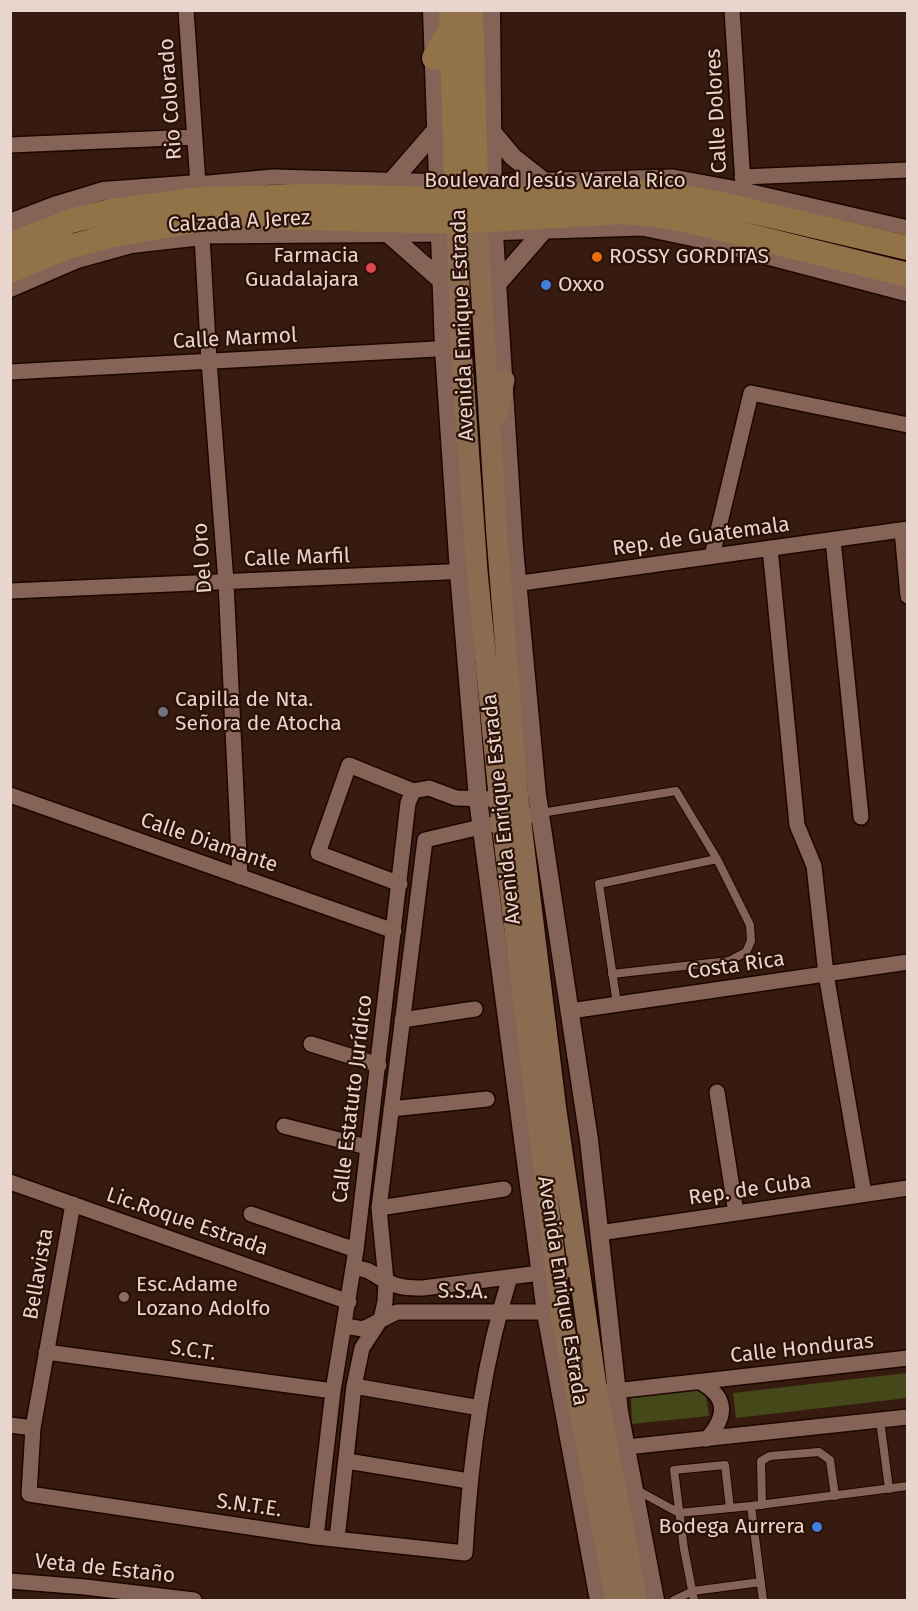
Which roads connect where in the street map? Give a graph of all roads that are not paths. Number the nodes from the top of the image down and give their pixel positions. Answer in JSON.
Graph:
{"nodes":[{"id":1,"x":186,"y":10,"type":"edge"},
{"id":2,"x":432,"y":10,"type":"edge"},
{"id":3,"x":471,"y":10,"type":"edge"},
{"id":4,"x":491,"y":10,"type":"edge"},
{"id":5,"x":732,"y":10,"type":"edge"},
{"id":6,"x":451,"y":19,"type":"edge"},
{"id":7,"x":434,"y":58,"type":"junction"},
{"id":8,"x":437,"y":129,"type":"junction"},
{"id":9,"x":493,"y":133,"type":"junction"},
{"id":10,"x":195,"y":136,"type":"junction"},
{"id":11,"x":10,"y":145,"type":"edge"},
{"id":12,"x":908,"y":170,"type":"edge"},
{"id":13,"x":541,"y":179,"type":"junction"},
{"id":14,"x":392,"y":181,"type":"junction"},
{"id":15,"x":198,"y":184,"type":"junction"},
{"id":16,"x":743,"y":192,"type":"junction"},
{"id":17,"x":467,"y":209,"type":"junction"},
{"id":18,"x":10,"y":223,"type":"edge"},
{"id":19,"x":908,"y":228,"type":"edge"},
{"id":20,"x":544,"y":230,"type":"junction"},
{"id":21,"x":390,"y":235,"type":"junction"},
{"id":22,"x":744,"y":235,"type":"junction"},
{"id":23,"x":202,"y":237,"type":"junction"},
{"id":24,"x":718,"y":244,"type":"junction"},
{"id":25,"x":10,"y":245,"type":"edge"},
{"id":26,"x":908,"y":248,"type":"edge"},
{"id":27,"x":10,"y":271,"type":"edge"},
{"id":28,"x":908,"y":275,"type":"edge"},
{"id":29,"x":442,"y":281,"type":"junction"},
{"id":30,"x":497,"y":284,"type":"junction"},
{"id":31,"x":10,"y":288,"type":"edge"},
{"id":32,"x":908,"y":294,"type":"edge"},
{"id":33,"x":452,"y":348,"type":"junction"},
{"id":34,"x":209,"y":361,"type":"junction"},
{"id":35,"x":10,"y":372,"type":"edge"},
{"id":36,"x":504,"y":380,"type":"junction"},
{"id":37,"x":908,"y":426,"type":"edge"},
{"id":38,"x":491,"y":447,"type":"junction"},
{"id":39,"x":905,"y":530,"type":"edge"},
{"id":40,"x":834,"y":540,"type":"junction"},
{"id":41,"x":770,"y":548,"type":"junction"},
{"id":42,"x":712,"y":556,"type":"junction"},
{"id":43,"x":468,"y":571,"type":"junction"},
{"id":44,"x":226,"y":582,"type":"junction"},
{"id":45,"x":509,"y":584,"type":"junction"},
{"id":46,"x":10,"y":591,"type":"edge"},
{"id":47,"x":908,"y":596,"type":"edge"},
{"id":48,"x":480,"y":704,"type":"junction"},
{"id":49,"x":413,"y":791,"type":"junction"},
{"id":50,"x":10,"y":795,"type":"edge"},
{"id":51,"x":478,"y":799,"type":"junction"},
{"id":52,"x":520,"y":808,"type":"junction"},
{"id":53,"x":861,"y":817,"type":"dead end"},
{"id":54,"x":481,"y":827,"type":"junction"},
{"id":55,"x":405,"y":835,"type":"junction"},
{"id":56,"x":425,"y":840,"type":"junction"},
{"id":57,"x":717,"y":859,"type":"junction"},
{"id":58,"x":240,"y":877,"type":"junction"},
{"id":59,"x":400,"y":884,"type":"junction"},
{"id":60,"x":394,"y":931,"type":"junction"},
{"id":61,"x":908,"y":962,"type":"edge"},
{"id":62,"x":612,"y":974,"type":"junction"},
{"id":63,"x":826,"y":974,"type":"junction"},
{"id":64,"x":617,"y":1004,"type":"junction"},
{"id":65,"x":475,"y":1008,"type":"dead end"},
{"id":66,"x":570,"y":1011,"type":"junction"},
{"id":67,"x":402,"y":1020,"type":"junction"},
{"id":68,"x":311,"y":1044,"type":"dead end"},
{"id":69,"x":379,"y":1065,"type":"junction"},
{"id":70,"x":717,"y":1092,"type":"dead end"},
{"id":71,"x":487,"y":1099,"type":"dead end"},
{"id":72,"x":391,"y":1109,"type":"junction"},
{"id":73,"x":284,"y":1126,"type":"dead end"},
{"id":74,"x":367,"y":1148,"type":"junction"},
{"id":75,"x":10,"y":1182,"type":"edge"},
{"id":76,"x":908,"y":1188,"type":"edge"},
{"id":77,"x":504,"y":1189,"type":"dead end"},
{"id":78,"x":864,"y":1194,"type":"junction"},
{"id":79,"x":73,"y":1204,"type":"junction"},
{"id":80,"x":379,"y":1208,"type":"junction"},
{"id":81,"x":736,"y":1213,"type":"junction"},
{"id":82,"x":251,"y":1214,"type":"dead end"},
{"id":83,"x":599,"y":1233,"type":"junction"},
{"id":84,"x":356,"y":1250,"type":"junction"},
{"id":85,"x":352,"y":1268,"type":"junction"},
{"id":86,"x":579,"y":1268,"type":"junction"},
{"id":87,"x":548,"y":1272,"type":"junction"},
{"id":88,"x":510,"y":1277,"type":"junction"},
{"id":89,"x":386,"y":1281,"type":"junction"},
{"id":90,"x":349,"y":1302,"type":"junction"},
{"id":91,"x":554,"y":1312,"type":"junction"},
{"id":92,"x":585,"y":1312,"type":"junction"},
{"id":93,"x":498,"y":1313,"type":"junction"},
{"id":94,"x":381,"y":1319,"type":"junction"},
{"id":95,"x":345,"y":1326,"type":"junction"},
{"id":96,"x":46,"y":1352,"type":"junction"},
{"id":97,"x":908,"y":1358,"type":"edge"},
{"id":98,"x":700,"y":1382,"type":"junction"},
{"id":99,"x":354,"y":1386,"type":"junction"},
{"id":100,"x":333,"y":1391,"type":"junction"},
{"id":101,"x":607,"y":1392,"type":"junction"},
{"id":102,"x":480,"y":1408,"type":"junction"},
{"id":103,"x":908,"y":1417,"type":"edge"},
{"id":104,"x":880,"y":1420,"type":"junction"},
{"id":105,"x":10,"y":1425,"type":"edge"},
{"id":106,"x":33,"y":1428,"type":"junction"},
{"id":107,"x":707,"y":1439,"type":"junction"},
{"id":108,"x":617,"y":1448,"type":"junction"},
{"id":109,"x":347,"y":1461,"type":"junction"},
{"id":110,"x":469,"y":1481,"type":"junction"},
{"id":111,"x":908,"y":1486,"type":"edge"},
{"id":112,"x":633,"y":1488,"type":"junction"},
{"id":113,"x":889,"y":1489,"type":"junction"},
{"id":114,"x":29,"y":1494,"type":"joint"},
{"id":115,"x":834,"y":1496,"type":"junction"},
{"id":116,"x":762,"y":1505,"type":"junction"},
{"id":117,"x":751,"y":1506,"type":"junction"},
{"id":118,"x":730,"y":1508,"type":"junction"},
{"id":119,"x":679,"y":1513,"type":"junction"},
{"id":120,"x":316,"y":1537,"type":"junction"},
{"id":121,"x":338,"y":1539,"type":"junction"},
{"id":122,"x":10,"y":1581,"type":"edge"},
{"id":123,"x":760,"y":1582,"type":"junction"},
{"id":124,"x":693,"y":1591,"type":"junction"},
{"id":125,"x":85,"y":1594,"type":"edge"},
{"id":126,"x":169,"y":1599,"type":"edge"},
{"id":127,"x":194,"y":1600,"type":"edge"},
{"id":128,"x":599,"y":1600,"type":"edge"},
{"id":129,"x":616,"y":1600,"type":"edge"},
{"id":130,"x":637,"y":1600,"type":"edge"},
{"id":131,"x":655,"y":1600,"type":"edge"},
{"id":132,"x":674,"y":1600,"type":"edge"},
{"id":133,"x":694,"y":1600,"type":"edge"},
{"id":134,"x":763,"y":1600,"type":"edge"}],
"edges":[{"from":1,"to":10,"type":"street","name":"Rio Colorado"},
{"from":2,"to":7,"type":"street"},
{"from":3,"to":17,"type":"main road","name":"Avenida Enrique Estrada"},
{"from":4,"to":9,"type":"street"},
{"from":5,"to":16,"type":"street","name":"Calle Dolores"},
{"from":6,"to":7,"type":"main road"},
{"from":6,"to":17,"type":"main road","name":"Avenida Enrique Estrada"},
{"from":7,"to":8,"type":"street"},
{"from":8,"to":14,"type":"street"},
{"from":8,"to":17,"type":"street"},
{"from":9,"to":13,"type":"street"},
{"from":9,"to":17,"type":"street"},
{"from":10,"to":11,"type":"street"},
{"from":10,"to":15,"type":"street","name":"Rio Colorado"},
{"from":12,"to":16,"type":"street"},
{"from":13,"to":16,"type":"street","name":"Boulevard Jesús Varela Rico"},
{"from":13,"to":17,"type":"street","name":"Boulevard Jesús Varela Rico"},
{"from":14,"to":15,"type":"street","name":"Boulevard Jesús Varela Rico"},
{"from":14,"to":17,"type":"street","name":"Boulevard Jesús Varela Rico"},
{"from":15,"to":18,"type":"street"},
{"from":16,"to":17,"type":"main road","name":"Boulevard Jesús Varela Rico"},
{"from":16,"to":19,"type":"street","name":"Boulevard Jesús Varela Rico"},
{"from":16,"to":26,"type":"main road","name":"Boulevard Jesús Varela Rico"},
{"from":17,"to":20,"type":"street","name":"Boulevard Jesús Varela Rico"},
{"from":17,"to":21,"type":"street","name":"Boulevard Jesús Varela Rico"},
{"from":17,"to":22,"type":"main road","name":"Boulevard Jesús Varela Rico"},
{"from":17,"to":25,"type":"main road","name":"Calzada A Jerez"},
{"from":17,"to":27,"type":"main road","name":"Calzada A Jerez"},
{"from":17,"to":29,"type":"street"},
{"from":17,"to":30,"type":"street"},
{"from":17,"to":33,"type":"main road","name":"Avenida Enrique Estrada"},
{"from":17,"to":38,"type":"main road","name":"Avenida Enrique Estrada"},
{"from":20,"to":24,"type":"street","name":"Boulevard Jesús Varela Rico"},
{"from":20,"to":30,"type":"street"},
{"from":21,"to":23,"type":"street","name":"Boulevard Jesús Varela Rico"},
{"from":21,"to":29,"type":"street"},
{"from":22,"to":24,"type":"main road"},
{"from":22,"to":28,"type":"main road","name":"Boulevard Jesús Varela Rico"},
{"from":23,"to":31,"type":"street"},
{"from":23,"to":34,"type":"street","name":"Del Oro"},
{"from":24,"to":32,"type":"street","name":"Boulevard Jesús Varela Rico"},
{"from":29,"to":33,"type":"street"},
{"from":30,"to":36,"type":"street"},
{"from":33,"to":34,"type":"street","name":"Calle Marmol"},
{"from":33,"to":43,"type":"main road","name":"Avenida Enrique Estrada"},
{"from":34,"to":35,"type":"street","name":"Calle Marmol"},
{"from":34,"to":44,"type":"street","name":"Del Oro"},
{"from":36,"to":38,"type":"main road"},
{"from":36,"to":45,"type":"street"},
{"from":37,"to":42,"type":"street"},
{"from":38,"to":45,"type":"main road","name":"Avenida Enrique Estrada"},
{"from":39,"to":40,"type":"street","name":"Rep. de Guatemala"},
{"from":39,"to":47,"type":"street"},
{"from":40,"to":41,"type":"street","name":"Rep. de Guatemala"},
{"from":40,"to":53,"type":"street"},
{"from":41,"to":42,"type":"street","name":"Rep. de Guatemala"},
{"from":41,"to":63,"type":"street"},
{"from":42,"to":45,"type":"street","name":"Rep. de Guatemala"},
{"from":43,"to":44,"type":"street","name":"Calle Marfil"},
{"from":43,"to":48,"type":"main road","name":"Avenida Enrique Estrada"},
{"from":44,"to":46,"type":"street","name":"Calle Marfil"},
{"from":44,"to":58,"type":"street","name":"Del Oro"},
{"from":45,"to":52,"type":"main road","name":"Avenida Enrique Estrada"},
{"from":48,"to":51,"type":"street"},
{"from":48,"to":52,"type":"main road","name":"Avenida Enrique Estrada"},
{"from":49,"to":51,"type":"street"},
{"from":49,"to":55,"type":"street","name":"Calle Estatuto Jurídico"},
{"from":49,"to":59,"type":"street"},
{"from":50,"to":58,"type":"street","name":"Calle Diamante"},
{"from":51,"to":52,"type":"street"},
{"from":51,"to":54,"type":"street"},
{"from":52,"to":54,"type":"street"},
{"from":52,"to":57,"type":"lane"},
{"from":52,"to":66,"type":"street"},
{"from":52,"to":86,"type":"main road","name":"Avenida Enrique Estrada"},
{"from":52,"to":87,"type":"main road","name":"Avenida Enrique Estrada"},
{"from":54,"to":56,"type":"street"},
{"from":54,"to":87,"type":"street"},
{"from":55,"to":56,"type":"street"},
{"from":55,"to":59,"type":"street","name":"Calle Estatuto Jurídico"},
{"from":56,"to":67,"type":"street","name":"Calle Estatuto Jurídico"},
{"from":57,"to":62,"type":"lane"},
{"from":57,"to":62,"type":"lane"},
{"from":58,"to":60,"type":"street","name":"Calle Diamante"},
{"from":59,"to":60,"type":"street","name":"Calle Estatuto Jurídico"},
{"from":60,"to":69,"type":"street","name":"Calle Estatuto Jurídico"},
{"from":61,"to":63,"type":"street","name":"Costa Rica"},
{"from":62,"to":64,"type":"lane"},
{"from":63,"to":64,"type":"street","name":"Costa Rica"},
{"from":63,"to":78,"type":"street"},
{"from":64,"to":66,"type":"street","name":"Costa Rica"},
{"from":65,"to":67,"type":"street"},
{"from":66,"to":83,"type":"street"},
{"from":67,"to":72,"type":"street","name":"Calle Estatuto Jurídico"},
{"from":68,"to":69,"type":"street"},
{"from":69,"to":74,"type":"street","name":"Calle Estatuto Jurídico"},
{"from":70,"to":81,"type":"street"},
{"from":71,"to":72,"type":"street"},
{"from":72,"to":80,"type":"street","name":"Calle Estatuto Jurídico"},
{"from":73,"to":74,"type":"street"},
{"from":74,"to":84,"type":"street","name":"Calle Estatuto Jurídico"},
{"from":75,"to":79,"type":"street","name":"Lic.Roque Estrada"},
{"from":76,"to":78,"type":"street","name":"Rep. de Cuba"},
{"from":77,"to":80,"type":"street"},
{"from":78,"to":81,"type":"street","name":"Rep. de Cuba"},
{"from":79,"to":90,"type":"street","name":"Lic.Roque Estrada"},
{"from":79,"to":96,"type":"street","name":"Bellavista"},
{"from":80,"to":89,"type":"street","name":"Calle Estatuto Jurídico"},
{"from":81,"to":83,"type":"street","name":"Rep. de Cuba"},
{"from":82,"to":84,"type":"street"},
{"from":83,"to":101,"type":"street"},
{"from":84,"to":85,"type":"street","name":"Calle Estatuto Jurídico"},
{"from":85,"to":89,"type":"street","name":"S.S.A."},
{"from":85,"to":90,"type":"street","name":"Calle Estatuto Jurídico"},
{"from":86,"to":87,"type":"street","name":"S.S.A."},
{"from":86,"to":92,"type":"main road","name":"Avenida Enrique Estrada"},
{"from":87,"to":88,"type":"street","name":"S.S.A."},
{"from":87,"to":91,"type":"main road","name":"Avenida Enrique Estrada"},
{"from":88,"to":89,"type":"street","name":"S.S.A."},
{"from":88,"to":93,"type":"street"},
{"from":89,"to":94,"type":"street","name":"Calle Estatuto Jurídico"},
{"from":90,"to":95,"type":"street","name":"Calle Estatuto Jurídico"},
{"from":91,"to":92,"type":"street","name":"S.S.A."},
{"from":91,"to":93,"type":"street","name":"S.S.A."},
{"from":91,"to":128,"type":"street"},
{"from":91,"to":129,"type":"main road","name":"Avenida Enrique Estrada"},
{"from":92,"to":101,"type":"main road","name":"Avenida Enrique Estrada"},
{"from":93,"to":94,"type":"street","name":"S.S.A."},
{"from":93,"to":102,"type":"street"},
{"from":94,"to":95,"type":"street","name":"S.S.A."},
{"from":94,"to":99,"type":"street","name":"Calle Estatuto Jurídico"},
{"from":95,"to":100,"type":"street","name":"Calle Estatuto Jurídico"},
{"from":96,"to":100,"type":"street","name":"S.C.T."},
{"from":96,"to":106,"type":"street","name":"Bellavista"},
{"from":97,"to":98,"type":"street","name":"Calle Honduras"},
{"from":98,"to":101,"type":"street","name":"Calle Honduras"},
{"from":98,"to":107,"type":"street","name":"Calle Honduras"},
{"from":99,"to":102,"type":"street"},
{"from":99,"to":109,"type":"street","name":"Calle Estatuto Jurídico"},
{"from":100,"to":120,"type":"street","name":"Calle Estatuto Jurídico"},
{"from":101,"to":108,"type":"main road","name":"Avenida Enrique Estrada"},
{"from":102,"to":110,"type":"street"},
{"from":103,"to":104,"type":"street"},
{"from":104,"to":107,"type":"street"},
{"from":104,"to":113,"type":"lane"},
{"from":105,"to":106,"type":"street"},
{"from":106,"to":114,"type":"street","name":"Bellavista"},
{"from":107,"to":108,"type":"street"},
{"from":108,"to":112,"type":"street"},
{"from":108,"to":130,"type":"main road","name":"Avenida Enrique Estrada"},
{"from":109,"to":110,"type":"street"},
{"from":109,"to":121,"type":"street","name":"Calle Estatuto Jurídico"},
{"from":110,"to":121,"type":"street","name":"S.N.T.E."},
{"from":111,"to":113,"type":"lane"},
{"from":112,"to":119,"type":"lane"},
{"from":112,"to":131,"type":"street"},
{"from":113,"to":115,"type":"lane"},
{"from":114,"to":120,"type":"street","name":"S.N.T.E."},
{"from":115,"to":116,"type":"lane"},
{"from":115,"to":116,"type":"lane"},
{"from":116,"to":117,"type":"lane"},
{"from":117,"to":118,"type":"lane"},
{"from":117,"to":123,"type":"lane"},
{"from":118,"to":119,"type":"lane"},
{"from":118,"to":119,"type":"lane"},
{"from":119,"to":124,"type":"lane"},
{"from":120,"to":121,"type":"street","name":"S.N.T.E."},
{"from":122,"to":125,"type":"street","name":"Veta de Estaño"},
{"from":123,"to":124,"type":"lane"},
{"from":123,"to":134,"type":"lane"},
{"from":124,"to":132,"type":"lane"},
{"from":124,"to":133,"type":"lane"},
{"from":125,"to":126,"type":"street","name":"Veta de Estaño"},
{"from":126,"to":127,"type":"street","name":"Veta de Estaño"}]}
